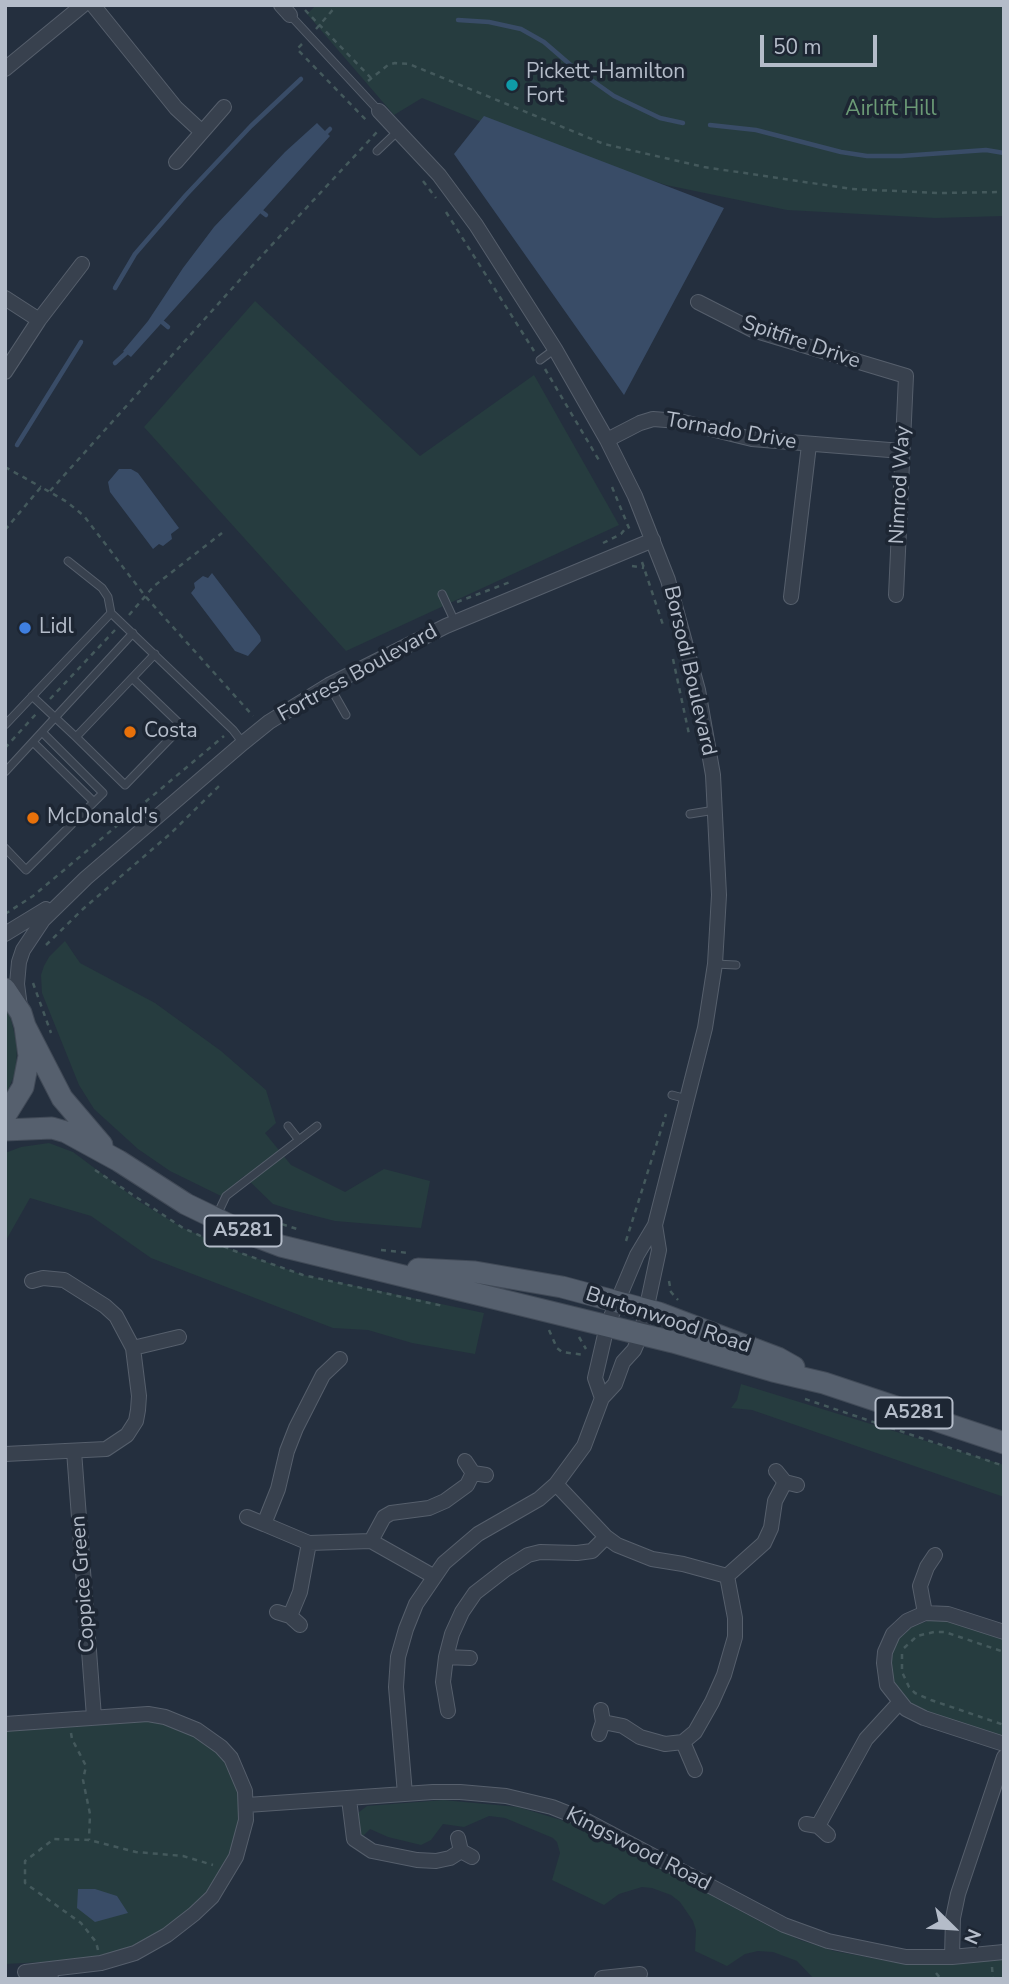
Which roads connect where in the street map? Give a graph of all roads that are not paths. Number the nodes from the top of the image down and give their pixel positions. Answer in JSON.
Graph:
{"nodes":[{"id":1,"x":83,"y":5,"type":"edge"},
{"id":2,"x":93,"y":5,"type":"edge"},
{"id":3,"x":291,"y":9,"type":"edge"},
{"id":4,"x":5,"y":69,"type":"edge"},
{"id":5,"x":223,"y":107,"type":"dead end"},
{"id":6,"x":379,"y":111,"type":"joint"},
{"id":7,"x":398,"y":131,"type":"junction"},
{"id":8,"x":202,"y":132,"type":"junction"},
{"id":9,"x":377,"y":151,"type":"dead end"},
{"id":10,"x":176,"y":162,"type":"dead end"},
{"id":11,"x":82,"y":264,"type":"dead end"},
{"id":12,"x":5,"y":298,"type":"edge"},
{"id":13,"x":698,"y":302,"type":"dead end"},
{"id":14,"x":39,"y":320,"type":"junction"},
{"id":15,"x":555,"y":349,"type":"junction"},
{"id":16,"x":541,"y":362,"type":"road end"},
{"id":17,"x":5,"y":372,"type":"edge"},
{"id":18,"x":906,"y":376,"type":"joint"},
{"id":19,"x":607,"y":440,"type":"junction"},
{"id":20,"x":809,"y":445,"type":"junction"},
{"id":21,"x":902,"y":451,"type":"junction"},
{"id":22,"x":653,"y":540,"type":"junction"},
{"id":23,"x":68,"y":561,"type":"dead end"},
{"id":24,"x":442,"y":594,"type":"dead end"},
{"id":25,"x":896,"y":595,"type":"dead end"},
{"id":26,"x":791,"y":597,"type":"dead end"},
{"id":27,"x":111,"y":612,"type":"junction"},
{"id":28,"x":455,"y":622,"type":"junction"},
{"id":29,"x":133,"y":633,"type":"junction"},
{"id":30,"x":155,"y":654,"type":"junction"},
{"id":31,"x":132,"y":678,"type":"junction"},
{"id":32,"x":329,"y":685,"type":"junction"},
{"id":33,"x":32,"y":696,"type":"junction"},
{"id":34,"x":346,"y":715,"type":"dead end"},
{"id":35,"x":55,"y":718,"type":"junction"},
{"id":36,"x":5,"y":725,"type":"edge"},
{"id":37,"x":42,"y":732,"type":"junction"},
{"id":38,"x":76,"y":737,"type":"junction"},
{"id":39,"x":33,"y":742,"type":"junction"},
{"id":40,"x":243,"y":743,"type":"junction"},
{"id":41,"x":5,"y":772,"type":"edge"},
{"id":42,"x":94,"y":802,"type":"junction"},
{"id":43,"x":715,"y":810,"type":"junction"},
{"id":44,"x":690,"y":814,"type":"dead end"},
{"id":45,"x":5,"y":848,"type":"edge"},
{"id":46,"x":67,"y":894,"type":"junction"},
{"id":47,"x":5,"y":934,"type":"edge"},
{"id":48,"x":715,"y":964,"type":"junction"},
{"id":49,"x":736,"y":965,"type":"dead end"},
{"id":50,"x":5,"y":989,"type":"edge"},
{"id":51,"x":23,"y":1020,"type":"junction"},
{"id":52,"x":672,"y":1095,"type":"road end"},
{"id":53,"x":688,"y":1099,"type":"junction"},
{"id":54,"x":5,"y":1116,"type":"edge"},
{"id":55,"x":288,"y":1126,"type":"dead end"},
{"id":56,"x":317,"y":1126,"type":"dead end"},
{"id":57,"x":5,"y":1130,"type":"edge"},
{"id":58,"x":299,"y":1140,"type":"junction"},
{"id":59,"x":119,"y":1161,"type":"junction"},
{"id":60,"x":216,"y":1219,"type":"junction"},
{"id":61,"x":655,"y":1225,"type":"junction"},
{"id":62,"x":382,"y":1269,"type":"junction"},
{"id":63,"x":30,"y":1283,"type":"dead end"},
{"id":64,"x":618,"y":1302,"type":"junction"},
{"id":65,"x":647,"y":1310,"type":"junction"},
{"id":66,"x":607,"y":1326,"type":"junction"},
{"id":67,"x":641,"y":1334,"type":"junction"},
{"id":68,"x":179,"y":1337,"type":"dead end"},
{"id":69,"x":133,"y":1348,"type":"junction"},
{"id":70,"x":342,"y":1358,"type":"dead end"},
{"id":71,"x":824,"y":1383,"type":"junction"},
{"id":72,"x":602,"y":1398,"type":"junction"},
{"id":73,"x":1004,"y":1443,"type":"edge"},
{"id":74,"x":74,"y":1451,"type":"junction"},
{"id":75,"x":5,"y":1454,"type":"edge"},
{"id":76,"x":475,"y":1470,"type":"dead end"},
{"id":77,"x":786,"y":1480,"type":"dead end"},
{"id":78,"x":556,"y":1484,"type":"junction"},
{"id":79,"x":247,"y":1517,"type":"dead end"},
{"id":80,"x":264,"y":1524,"type":"junction"},
{"id":81,"x":606,"y":1537,"type":"junction"},
{"id":82,"x":371,"y":1541,"type":"junction"},
{"id":83,"x":309,"y":1543,"type":"junction"},
{"id":84,"x":936,"y":1553,"type":"dead end"},
{"id":85,"x":433,"y":1576,"type":"junction"},
{"id":86,"x":727,"y":1576,"type":"junction"},
{"id":87,"x":925,"y":1614,"type":"junction"},
{"id":88,"x":289,"y":1617,"type":"dead end"},
{"id":89,"x":1004,"y":1632,"type":"edge"},
{"id":90,"x":446,"y":1657,"type":"junction"},
{"id":91,"x":470,"y":1658,"type":"dead end"},
{"id":92,"x":899,"y":1703,"type":"junction"},
{"id":93,"x":448,"y":1711,"type":"dead end"},
{"id":94,"x":94,"y":1717,"type":"junction"},
{"id":95,"x":601,"y":1722,"type":"dead end"},
{"id":96,"x":5,"y":1724,"type":"edge"},
{"id":97,"x":683,"y":1742,"type":"junction"},
{"id":98,"x":1004,"y":1744,"type":"edge"},
{"id":99,"x":1004,"y":1757,"type":"edge"},
{"id":100,"x":695,"y":1770,"type":"dead end"},
{"id":101,"x":405,"y":1794,"type":"junction"},
{"id":102,"x":349,"y":1799,"type":"junction"},
{"id":103,"x":247,"y":1805,"type":"junction"},
{"id":104,"x":817,"y":1829,"type":"dead end"},
{"id":105,"x":464,"y":1848,"type":"dead end"},
{"id":106,"x":1004,"y":1952,"type":"edge"},
{"id":107,"x":952,"y":1957,"type":"junction"},
{"id":108,"x":24,"y":1972,"type":"dead end"},
{"id":109,"x":50,"y":1974,"type":"edge"},
{"id":110,"x":640,"y":1974,"type":"dead end"},
{"id":111,"x":602,"y":1978,"type":"edge"},
{"id":112,"x":621,"y":1978,"type":"edge"}],
"edges":[{"from":1,"to":4,"type":"street"},
{"from":2,"to":8,"type":"street"},
{"from":3,"to":6,"type":"lane"},
{"from":5,"to":8,"type":"street"},
{"from":6,"to":7,"type":"street","name":"Borsodi Boulevard"},
{"from":7,"to":9,"type":"lane"},
{"from":7,"to":15,"type":"street","name":"Borsodi Boulevard"},
{"from":8,"to":10,"type":"street"},
{"from":11,"to":14,"type":"street"},
{"from":12,"to":14,"type":"street"},
{"from":13,"to":18,"type":"street","name":"Spitfire Drive"},
{"from":14,"to":17,"type":"street"},
{"from":15,"to":16,"type":"lane"},
{"from":15,"to":19,"type":"street","name":"Borsodi Boulevard"},
{"from":18,"to":21,"type":"street","name":"Nimrod Way"},
{"from":19,"to":20,"type":"street","name":"Tornado Drive"},
{"from":19,"to":22,"type":"street","name":"Borsodi Boulevard"},
{"from":20,"to":21,"type":"street","name":"Tornado Drive"},
{"from":20,"to":26,"type":"street"},
{"from":21,"to":25,"type":"street","name":"Nimrod Way"},
{"from":22,"to":28,"type":"street","name":"Fortress Boulevard"},
{"from":22,"to":43,"type":"street","name":"Borsodi Boulevard"},
{"from":23,"to":27,"type":"lane"},
{"from":24,"to":28,"type":"lane"},
{"from":27,"to":29,"type":"lane"},
{"from":27,"to":33,"type":"lane"},
{"from":28,"to":32,"type":"street","name":"Fortress Boulevard"},
{"from":29,"to":30,"type":"lane"},
{"from":29,"to":35,"type":"lane"},
{"from":30,"to":31,"type":"lane"},
{"from":30,"to":40,"type":"lane"},
{"from":31,"to":38,"type":"lane"},
{"from":31,"to":38,"type":"lane"},
{"from":32,"to":34,"type":"lane"},
{"from":32,"to":40,"type":"street","name":"Fortress Boulevard"},
{"from":33,"to":35,"type":"lane"},
{"from":33,"to":36,"type":"lane"},
{"from":35,"to":37,"type":"lane"},
{"from":35,"to":38,"type":"lane"},
{"from":37,"to":39,"type":"lane"},
{"from":37,"to":42,"type":"lane"},
{"from":39,"to":41,"type":"lane"},
{"from":39,"to":42,"type":"lane"},
{"from":40,"to":46,"type":"street","name":"Fortress Boulevard"},
{"from":42,"to":45,"type":"lane"},
{"from":43,"to":44,"type":"lane"},
{"from":43,"to":48,"type":"street","name":"Borsodi Boulevard"},
{"from":46,"to":47,"type":"street","name":"Fortress Boulevard"},
{"from":46,"to":51,"type":"street","name":"Fortress Boulevard"},
{"from":48,"to":49,"type":"lane"},
{"from":48,"to":53,"type":"street","name":"Borsodi Boulevard"},
{"from":50,"to":51,"type":"main road","number":"A5281"},
{"from":51,"to":54,"type":"main road","number":"A5281"},
{"from":51,"to":59,"type":"main road","name":"Burtonwood Road","number":"A5281"},
{"from":52,"to":53,"type":"lane"},
{"from":53,"to":61,"type":"street","name":"Borsodi Boulevard"},
{"from":55,"to":58,"type":"lane"},
{"from":56,"to":58,"type":"lane"},
{"from":57,"to":59,"type":"main road","name":"Burtonwood Road","number":"A5281"},
{"from":58,"to":60,"type":"lane"},
{"from":59,"to":60,"type":"main road","name":"Burtonwood Road","number":"A5281"},
{"from":60,"to":62,"type":"main road","name":"Burtonwood Road","number":"A5281"},
{"from":61,"to":64,"type":"street","name":"Borsodi Boulevard"},
{"from":61,"to":65,"type":"street","name":"Borsodi Boulevard"},
{"from":62,"to":64,"type":"main road","name":"Burtonwood Road","number":"A5281"},
{"from":62,"to":66,"type":"main road","name":"Burtonwood Road","number":"A5281"},
{"from":63,"to":69,"type":"street"},
{"from":64,"to":65,"type":"main road","name":"Burtonwood Road","number":"A5281"},
{"from":64,"to":66,"type":"street","name":"Borsodi Boulevard"},
{"from":65,"to":67,"type":"street","name":"Borsodi Boulevard"},
{"from":65,"to":71,"type":"main road","name":"Burtonwood Road","number":"A5281"},
{"from":66,"to":67,"type":"main road","name":"Burtonwood Road","number":"A5281"},
{"from":66,"to":72,"type":"street"},
{"from":67,"to":71,"type":"main road","name":"Burtonwood Road","number":"A5281"},
{"from":67,"to":72,"type":"street"},
{"from":68,"to":69,"type":"street"},
{"from":69,"to":74,"type":"street"},
{"from":70,"to":80,"type":"street"},
{"from":71,"to":73,"type":"main road","name":"Burtonwood Road","number":"A5281"},
{"from":72,"to":78,"type":"street"},
{"from":74,"to":75,"type":"street"},
{"from":74,"to":94,"type":"street","name":"Coppice Green"},
{"from":76,"to":82,"type":"street"},
{"from":77,"to":86,"type":"street"},
{"from":78,"to":81,"type":"street"},
{"from":78,"to":85,"type":"street"},
{"from":79,"to":80,"type":"street"},
{"from":80,"to":83,"type":"street"},
{"from":81,"to":86,"type":"street"},
{"from":81,"to":90,"type":"street"},
{"from":82,"to":83,"type":"street"},
{"from":82,"to":85,"type":"street"},
{"from":83,"to":88,"type":"street"},
{"from":84,"to":87,"type":"street"},
{"from":85,"to":101,"type":"street"},
{"from":86,"to":97,"type":"street"},
{"from":87,"to":89,"type":"street"},
{"from":87,"to":92,"type":"street"},
{"from":90,"to":91,"type":"street"},
{"from":90,"to":93,"type":"street"},
{"from":92,"to":98,"type":"street"},
{"from":92,"to":104,"type":"street"},
{"from":94,"to":96,"type":"street"},
{"from":94,"to":103,"type":"street"},
{"from":95,"to":97,"type":"street"},
{"from":97,"to":100,"type":"street"},
{"from":99,"to":107,"type":"street"},
{"from":101,"to":102,"type":"street"},
{"from":101,"to":107,"type":"street","name":"Kingswood Road"},
{"from":102,"to":103,"type":"street"},
{"from":102,"to":105,"type":"street"},
{"from":103,"to":109,"type":"street"},
{"from":106,"to":107,"type":"street","name":"Kingswood Road"},
{"from":108,"to":109,"type":"street"},
{"from":110,"to":112,"type":"street"},
{"from":111,"to":112,"type":"street"}]}
